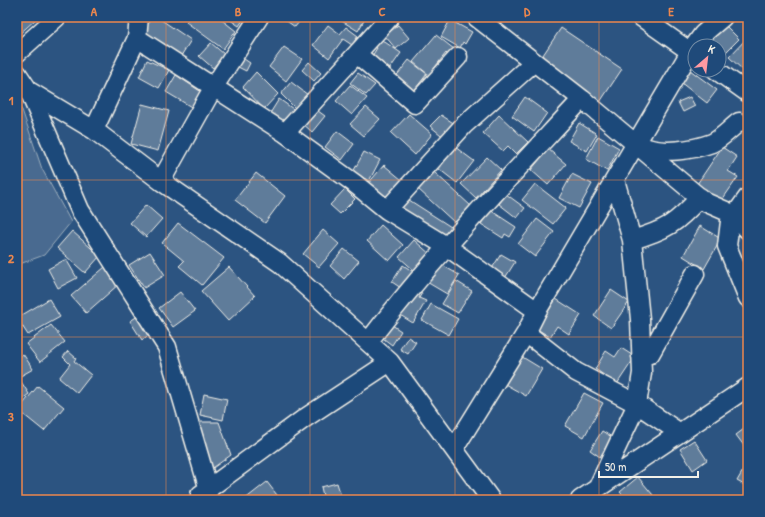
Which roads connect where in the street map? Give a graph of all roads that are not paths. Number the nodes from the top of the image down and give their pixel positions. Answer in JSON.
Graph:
{"nodes":[{"id":1,"x":57,"y":17,"type":"edge"},
{"id":2,"x":139,"y":17,"type":"edge"},
{"id":3,"x":259,"y":17,"type":"edge"},
{"id":4,"x":390,"y":17,"type":"edge"},
{"id":5,"x":476,"y":17,"type":"edge"},
{"id":6,"x":642,"y":17,"type":"edge"},
{"id":7,"x":723,"y":17,"type":"edge"},
{"id":8,"x":137,"y":38,"type":"junction"},
{"id":9,"x":700,"y":38,"type":"edge"},
{"id":10,"x":687,"y":50,"type":"edge"},
{"id":11,"x":17,"y":53,"type":"edge"},
{"id":12,"x":357,"y":54,"type":"junction"},
{"id":13,"x":458,"y":57,"type":"dead end"},
{"id":14,"x":534,"y":62,"type":"junction"},
{"id":15,"x":687,"y":62,"type":"edge"},
{"id":16,"x":17,"y":72,"type":"edge"},
{"id":17,"x":727,"y":78,"type":"edge"},
{"id":18,"x":213,"y":88,"type":"junction"},
{"id":19,"x":29,"y":91,"type":"junction"},
{"id":20,"x":748,"y":93,"type":"edge"},
{"id":21,"x":582,"y":99,"type":"junction"},
{"id":22,"x":739,"y":122,"type":"dead end"},
{"id":23,"x":94,"y":130,"type":"junction"},
{"id":24,"x":285,"y":134,"type":"junction"},
{"id":25,"x":636,"y":144,"type":"junction"},
{"id":26,"x":615,"y":180,"type":"junction"},
{"id":27,"x":161,"y":182,"type":"junction"},
{"id":28,"x":700,"y":197,"type":"junction"},
{"id":29,"x":748,"y":197,"type":"edge"},
{"id":30,"x":386,"y":210,"type":"junction"},
{"id":31,"x":731,"y":213,"type":"junction"},
{"id":32,"x":748,"y":230,"type":"edge"},
{"id":33,"x":632,"y":240,"type":"junction"},
{"id":34,"x":446,"y":246,"type":"junction"},
{"id":35,"x":695,"y":274,"type":"dead end"},
{"id":36,"x":748,"y":298,"type":"edge"},
{"id":37,"x":537,"y":311,"type":"junction"},
{"id":38,"x":526,"y":333,"type":"junction"},
{"id":39,"x":368,"y":342,"type":"junction"},
{"id":40,"x":641,"y":356,"type":"junction"},
{"id":41,"x":390,"y":362,"type":"junction"},
{"id":42,"x":748,"y":388,"type":"edge"},
{"id":43,"x":637,"y":404,"type":"junction"},
{"id":44,"x":680,"y":433,"type":"junction"},
{"id":45,"x":454,"y":449,"type":"junction"},
{"id":46,"x":597,"y":489,"type":"junction"},
{"id":47,"x":206,"y":495,"type":"edge"},
{"id":48,"x":192,"y":500,"type":"edge"},
{"id":49,"x":491,"y":500,"type":"edge"},
{"id":50,"x":580,"y":500,"type":"edge"}],
"edges":[{"from":1,"to":11,"type":"street"},
{"from":2,"to":8,"type":"street"},
{"from":3,"to":18,"type":"street"},
{"from":4,"to":12,"type":"street"},
{"from":5,"to":14,"type":"street"},
{"from":6,"to":10,"type":"street"},
{"from":7,"to":9,"type":"street"},
{"from":8,"to":18,"type":"street"},
{"from":8,"to":23,"type":"street"},
{"from":12,"to":13,"type":"street"},
{"from":12,"to":24,"type":"street"},
{"from":14,"to":21,"type":"street"},
{"from":14,"to":30,"type":"street"},
{"from":15,"to":25,"type":"street"},
{"from":16,"to":19,"type":"street"},
{"from":17,"to":20,"type":"street"},
{"from":18,"to":24,"type":"street"},
{"from":18,"to":27,"type":"street"},
{"from":19,"to":23,"type":"street"},
{"from":19,"to":47,"type":"street"},
{"from":21,"to":25,"type":"street"},
{"from":21,"to":34,"type":"street"},
{"from":22,"to":25,"type":"street"},
{"from":23,"to":27,"type":"street"},
{"from":24,"to":30,"type":"street"},
{"from":25,"to":26,"type":"street"},
{"from":25,"to":28,"type":"street"},
{"from":26,"to":33,"type":"street"},
{"from":26,"to":37,"type":"street"},
{"from":27,"to":39,"type":"street"},
{"from":28,"to":31,"type":"street"},
{"from":28,"to":33,"type":"street"},
{"from":29,"to":31,"type":"street"},
{"from":30,"to":34,"type":"street"},
{"from":31,"to":32,"type":"street"},
{"from":31,"to":36,"type":"street"},
{"from":33,"to":40,"type":"street"},
{"from":34,"to":37,"type":"street"},
{"from":34,"to":39,"type":"street"},
{"from":35,"to":40,"type":"street"},
{"from":37,"to":38,"type":"street"},
{"from":38,"to":43,"type":"street"},
{"from":38,"to":45,"type":"street"},
{"from":39,"to":41,"type":"street"},
{"from":40,"to":43,"type":"street"},
{"from":41,"to":45,"type":"street"},
{"from":41,"to":47,"type":"street"},
{"from":42,"to":44,"type":"street"},
{"from":43,"to":44,"type":"street"},
{"from":43,"to":46,"type":"street"},
{"from":44,"to":46,"type":"street"},
{"from":45,"to":49,"type":"street"},
{"from":46,"to":50,"type":"street"},
{"from":47,"to":48,"type":"street"}]}
